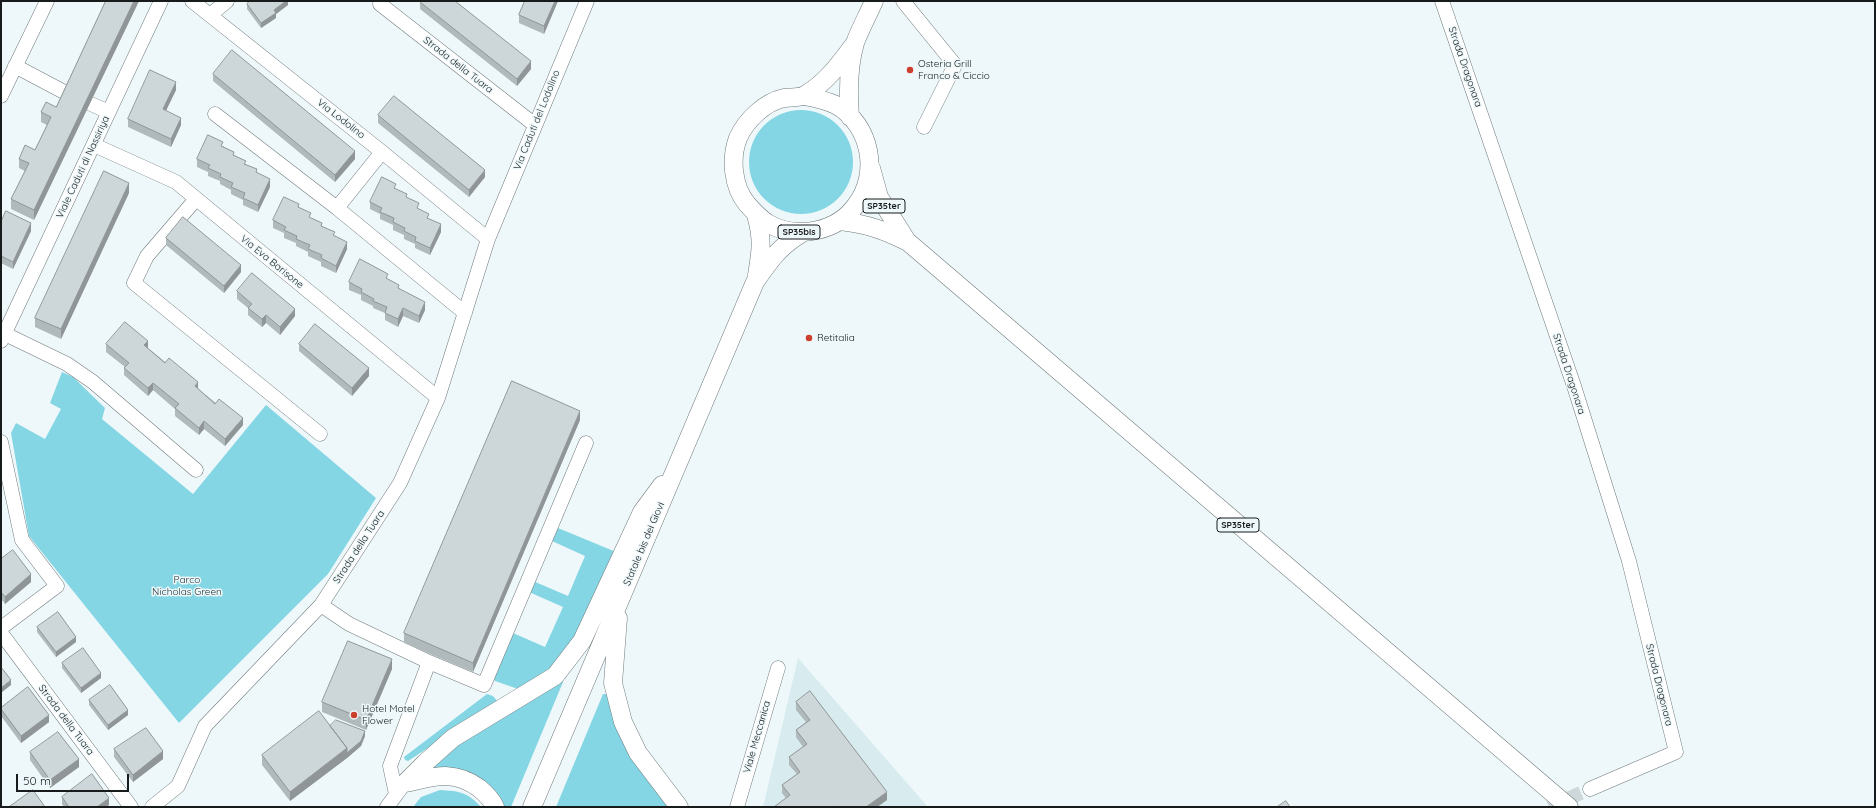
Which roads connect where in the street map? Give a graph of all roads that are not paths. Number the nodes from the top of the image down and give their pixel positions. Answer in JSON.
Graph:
{"nodes":[{"id":1,"x":47,"y":1,"type":"edge"},
{"id":2,"x":161,"y":1,"type":"edge"},
{"id":3,"x":192,"y":1,"type":"edge"},
{"id":4,"x":227,"y":1,"type":"edge"},
{"id":5,"x":587,"y":1,"type":"edge"},
{"id":6,"x":874,"y":1,"type":"edge"},
{"id":7,"x":903,"y":1,"type":"edge"},
{"id":8,"x":1442,"y":1,"type":"edge"},
{"id":9,"x":380,"y":4,"type":"dead end"},
{"id":10,"x":210,"y":15,"type":"junction"},
{"id":11,"x":855,"y":43,"type":"junction"},
{"id":12,"x":15,"y":66,"type":"junction"},
{"id":13,"x":66,"y":92,"type":"edge"},
{"id":14,"x":1,"y":96,"type":"edge"},
{"id":15,"x":804,"y":96,"type":"junction"},
{"id":16,"x":91,"y":104,"type":"edge"},
{"id":17,"x":109,"y":112,"type":"junction"},
{"id":18,"x":215,"y":114,"type":"dead end"},
{"id":19,"x":850,"y":116,"type":"junction"},
{"id":20,"x":535,"y":125,"type":"junction"},
{"id":21,"x":924,"y":126,"type":"dead end"},
{"id":22,"x":94,"y":145,"type":"junction"},
{"id":23,"x":382,"y":152,"type":"junction"},
{"id":24,"x":870,"y":164,"type":"junction"},
{"id":25,"x":196,"y":199,"type":"junction"},
{"id":26,"x":337,"y":208,"type":"junction"},
{"id":27,"x":756,"y":215,"type":"junction"},
{"id":28,"x":840,"y":221,"type":"junction"},
{"id":29,"x":802,"y":233,"type":"junction"},
{"id":30,"x":488,"y":239,"type":"junction"},
{"id":31,"x":908,"y":242,"type":"junction"},
{"id":32,"x":755,"y":282,"type":"junction"},
{"id":33,"x":465,"y":314,"type":"junction"},
{"id":34,"x":3,"y":337,"type":"edge"},
{"id":35,"x":438,"y":398,"type":"junction"},
{"id":36,"x":320,"y":434,"type":"dead end"},
{"id":37,"x":1,"y":442,"type":"edge"},
{"id":38,"x":586,"y":443,"type":"dead end"},
{"id":39,"x":680,"y":460,"type":"junction"},
{"id":40,"x":196,"y":470,"type":"dead end"},
{"id":41,"x":619,"y":604,"type":"junction"},
{"id":42,"x":321,"y":605,"type":"junction"},
{"id":43,"x":1,"y":628,"type":"edge"},
{"id":44,"x":1,"y":633,"type":"edge"},
{"id":45,"x":429,"y":662,"type":"junction"},
{"id":46,"x":778,"y":668,"type":"dead end"},
{"id":47,"x":401,"y":789,"type":"junction"},
{"id":48,"x":1590,"y":789,"type":"tunnel mouth"},
{"id":49,"x":131,"y":807,"type":"edge"},
{"id":50,"x":152,"y":807,"type":"edge"},
{"id":51,"x":388,"y":807,"type":"edge"},
{"id":52,"x":495,"y":807,"type":"edge"},
{"id":53,"x":532,"y":807,"type":"edge"},
{"id":54,"x":679,"y":807,"type":"edge"},
{"id":55,"x":737,"y":807,"type":"edge"},
{"id":56,"x":1568,"y":807,"type":"edge"}],
"edges":[{"from":1,"to":12,"type":"street"},
{"from":2,"to":17,"type":"street","name":"Viale Caduti di Nassiriya"},
{"from":3,"to":10,"type":"street","name":"Via Lodolino"},
{"from":4,"to":10,"type":"street"},
{"from":5,"to":20,"type":"street","name":"Via Caduti del Lodolino"},
{"from":6,"to":11,"type":"main road","name":"Statale bis dei Giovi","number":"SP35bis"},
{"from":7,"to":21,"type":"street"},
{"from":8,"to":48,"type":"street","name":"Strada Dragonara"},
{"from":9,"to":20,"type":"street","name":"Strada della Tuara"},
{"from":10,"to":23,"type":"street","name":"Via Lodolino"},
{"from":11,"to":15,"type":"main road","name":"Statale bis dei Giovi","number":"SP35bis"},
{"from":11,"to":19,"type":"main road","name":"Statale bis dei Giovi","number":"SP35bis"},
{"from":12,"to":13,"type":"street"},
{"from":12,"to":14,"type":"street"},
{"from":15,"to":19,"type":"main road","name":"Statale bis dei Giovi","number":"SP35bis"},
{"from":15,"to":27,"type":"main road","name":"Statale bis dei Giovi","number":"SP35bis"},
{"from":16,"to":17,"type":"street"},
{"from":17,"to":22,"type":"street","name":"Viale Caduti di Nassiriya"},
{"from":18,"to":26,"type":"street"},
{"from":19,"to":24,"type":"main road","name":"Statale bis dei Giovi","number":"SP35bis"},
{"from":20,"to":30,"type":"street","name":"Via Caduti del Lodolino"},
{"from":22,"to":25,"type":"street","name":"Via Eva Barisone"},
{"from":22,"to":34,"type":"street","name":"Viale Caduti di Nassiriya"},
{"from":23,"to":26,"type":"street"},
{"from":23,"to":30,"type":"street","name":"Via Lodolino"},
{"from":24,"to":28,"type":"main road","name":"Statale bis dei Giovi","number":"SP35bis"},
{"from":24,"to":31,"type":"main road","number":"SP35ter"},
{"from":25,"to":35,"type":"street","name":"Via Eva Barisone"},
{"from":25,"to":36,"type":"street"},
{"from":26,"to":33,"type":"street"},
{"from":27,"to":29,"type":"main road","name":"Statale bis dei Giovi","number":"SP35bis"},
{"from":27,"to":32,"type":"main road","name":"Statale bis dei Giovi","number":"SP35bis"},
{"from":28,"to":29,"type":"main road","name":"Statale bis dei Giovi","number":"SP35bis"},
{"from":28,"to":31,"type":"main road","number":"SP35ter"},
{"from":29,"to":32,"type":"main road","name":"Statale bis dei Giovi","number":"SP35bis"},
{"from":30,"to":33,"type":"street","name":"Strada della Tuara"},
{"from":31,"to":56,"type":"main road","number":"SP35ter"},
{"from":32,"to":39,"type":"main road","name":"Statale bis dei Giovi","number":"SP35bis"},
{"from":33,"to":35,"type":"street","name":"Strada della Tuara"},
{"from":34,"to":40,"type":"street","name":"Viale Caduti di Nassiriya"},
{"from":35,"to":42,"type":"street","name":"Strada della Tuara"},
{"from":37,"to":43,"type":"street"},
{"from":38,"to":45,"type":"street"},
{"from":39,"to":41,"type":"main road","name":"Statale bis dei Giovi","number":"SP35bis"},
{"from":39,"to":47,"type":"main road"},
{"from":41,"to":53,"type":"main road","name":"Statale bis dei Giovi","number":"SP35bis"},
{"from":41,"to":54,"type":"main road"},
{"from":42,"to":45,"type":"street"},
{"from":42,"to":50,"type":"street","name":"Strada della Tuara"},
{"from":44,"to":49,"type":"street","name":"Strada della Tuara"},
{"from":45,"to":47,"type":"street"},
{"from":46,"to":55,"type":"street","name":"Viale Meccanica"},
{"from":47,"to":51,"type":"street"},
{"from":47,"to":52,"type":"main road"}]}
